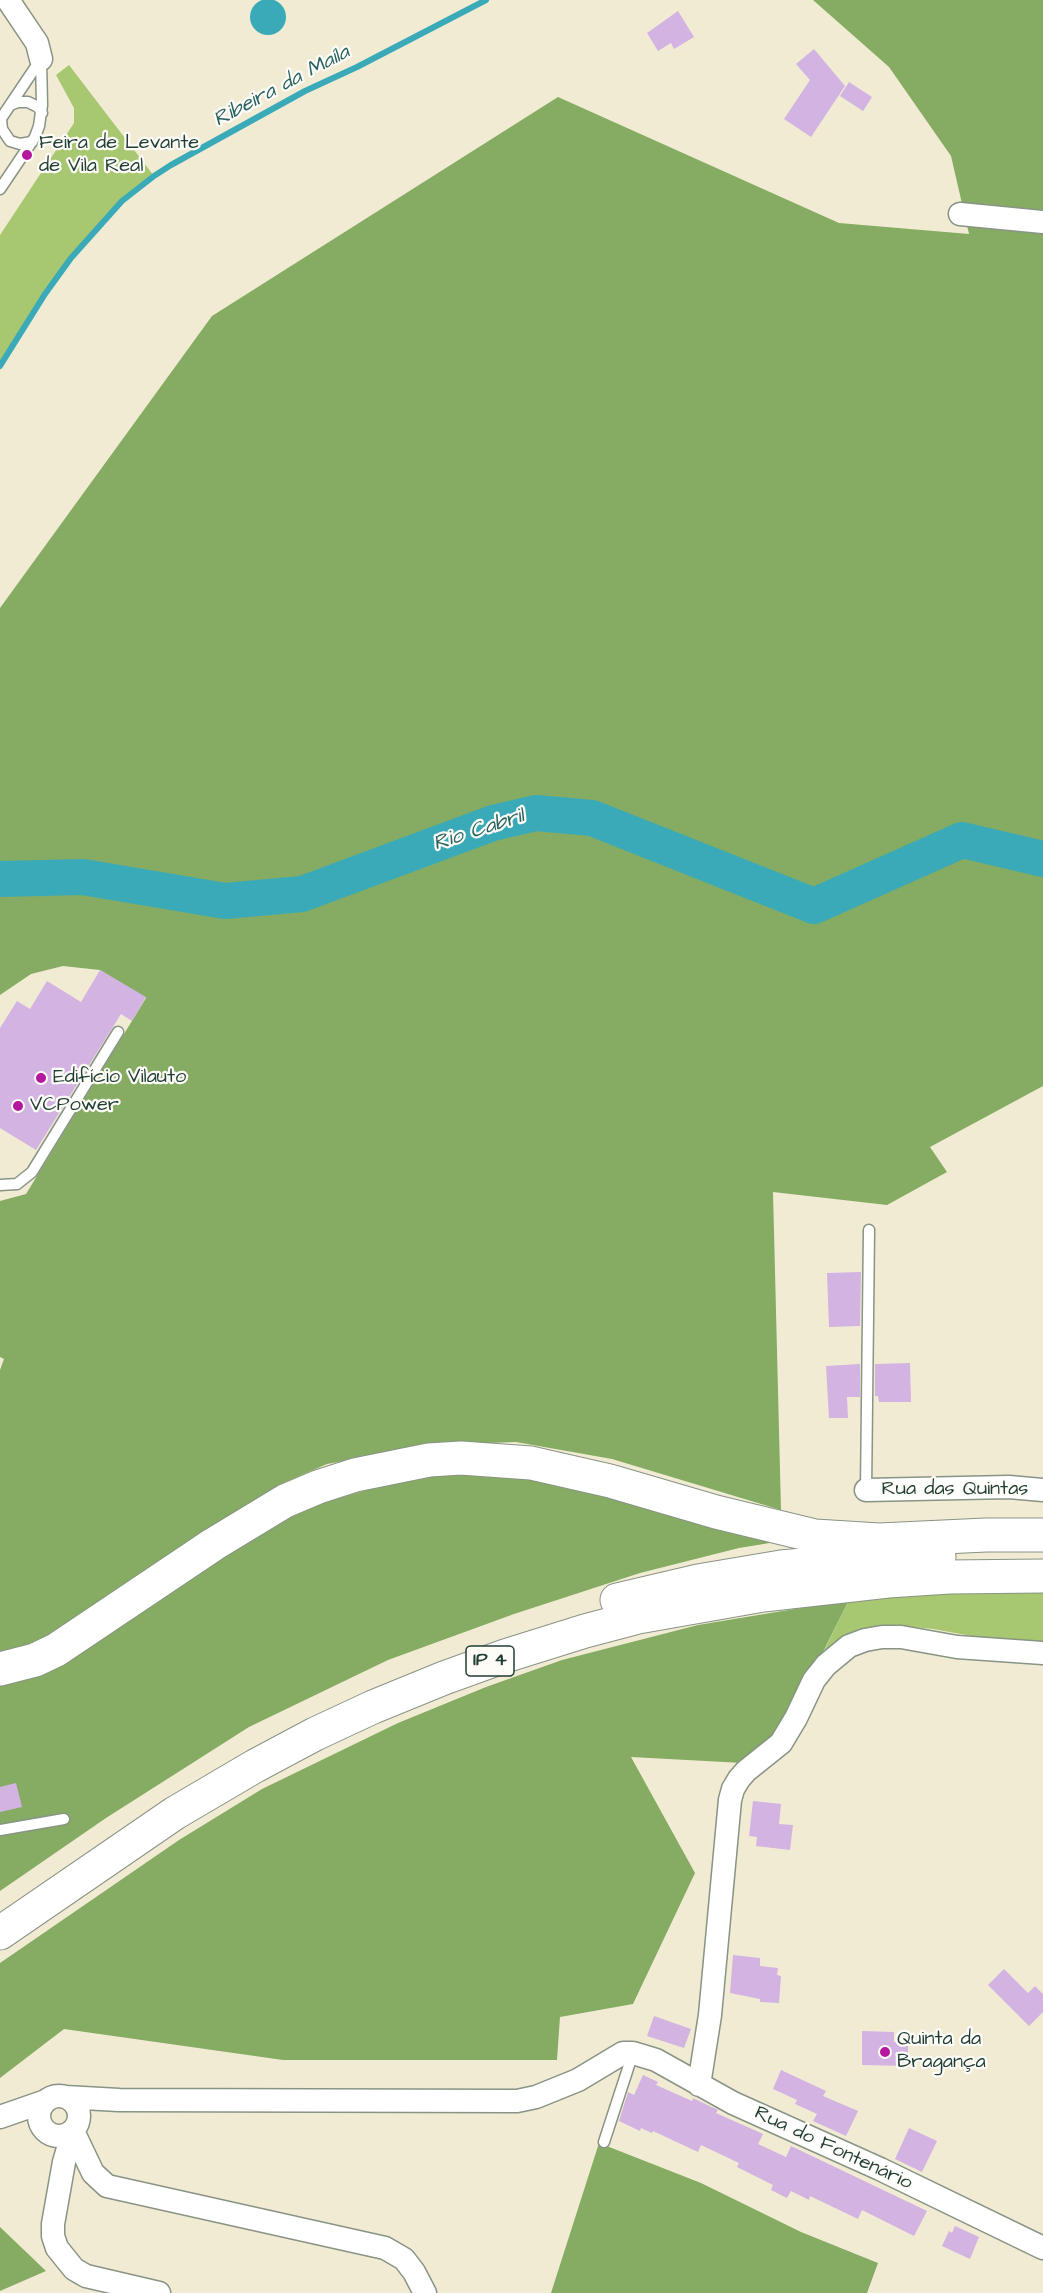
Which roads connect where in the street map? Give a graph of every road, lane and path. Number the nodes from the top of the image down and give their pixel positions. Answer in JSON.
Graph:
{"nodes":[{"id":1,"x":8,"y":0,"type":"edge"},
{"id":2,"x":41,"y":59,"type":"junction"},
{"id":3,"x":10,"y":105,"type":"junction"},
{"id":4,"x":42,"y":113,"type":"junction"},
{"id":5,"x":1,"y":119,"type":"edge"},
{"id":6,"x":32,"y":142,"type":"junction"},
{"id":7,"x":0,"y":189,"type":"edge"},
{"id":8,"x":960,"y":214,"type":"dead end"},
{"id":9,"x":1043,"y":222,"type":"edge"},
{"id":10,"x":118,"y":1032,"type":"dead end"},
{"id":11,"x":0,"y":1185,"type":"edge"},
{"id":12,"x":869,"y":1230,"type":"dead end"},
{"id":13,"x":866,"y":1490,"type":"joint"},
{"id":14,"x":1043,"y":1490,"type":"edge"},
{"id":15,"x":1043,"y":1535,"type":"edge"},
{"id":16,"x":1043,"y":1555,"type":"edge"},
{"id":17,"x":1043,"y":1576,"type":"edge"},
{"id":18,"x":1043,"y":1653,"type":"edge"},
{"id":19,"x":0,"y":1669,"type":"edge"},
{"id":20,"x":64,"y":1819,"type":"dead end"},
{"id":21,"x":0,"y":1830,"type":"edge"},
{"id":22,"x":0,"y":1910,"type":"edge"},
{"id":23,"x":0,"y":1933,"type":"edge"},
{"id":24,"x":628,"y":2053,"type":"junction"},
{"id":25,"x":699,"y":2085,"type":"junction"},
{"id":26,"x":56,"y":2098,"type":"junction"},
{"id":27,"x":119,"y":2100,"type":"junction"},
{"id":28,"x":7,"y":2115,"type":"edge"},
{"id":29,"x":77,"y":2124,"type":"junction"},
{"id":30,"x":45,"y":2129,"type":"junction"},
{"id":31,"x":604,"y":2142,"type":"dead end"},
{"id":32,"x":64,"y":2162,"type":"junction"},
{"id":33,"x":1043,"y":2248,"type":"edge"},
{"id":34,"x":159,"y":2293,"type":"edge"},
{"id":35,"x":425,"y":2293,"type":"edge"}],
"edges":[{"from":1,"to":2,"type":"street"},
{"from":2,"to":3,"type":"lane"},
{"from":2,"to":4,"type":"lane"},
{"from":3,"to":4,"type":"lane"},
{"from":3,"to":5,"type":"lane"},
{"from":4,"to":6,"type":"lane"},
{"from":5,"to":6,"type":"lane"},
{"from":6,"to":7,"type":"lane"},
{"from":8,"to":9,"type":"street"},
{"from":10,"to":11,"type":"lane"},
{"from":12,"to":13,"type":"lane"},
{"from":13,"to":14,"type":"street","name":"Rua das Quintas"},
{"from":15,"to":19,"type":"highway"},
{"from":16,"to":22,"type":"highway","number":"IP 4"},
{"from":17,"to":23,"type":"highway","number":"IP 4"},
{"from":18,"to":25,"type":"street"},
{"from":20,"to":21,"type":"lane"},
{"from":24,"to":25,"type":"street","name":"Rua do Fontenário"},
{"from":24,"to":27,"type":"street"},
{"from":24,"to":31,"type":"lane"},
{"from":25,"to":33,"type":"street","name":"Rua do Fontenário"},
{"from":26,"to":27,"type":"street"},
{"from":26,"to":28,"type":"street"},
{"from":26,"to":29,"type":"street"},
{"from":26,"to":30,"type":"street"},
{"from":27,"to":29,"type":"street"},
{"from":28,"to":30,"type":"street"},
{"from":29,"to":30,"type":"street"},
{"from":29,"to":32,"type":"street"},
{"from":29,"to":35,"type":"street"},
{"from":30,"to":32,"type":"street"},
{"from":32,"to":34,"type":"street"}]}
